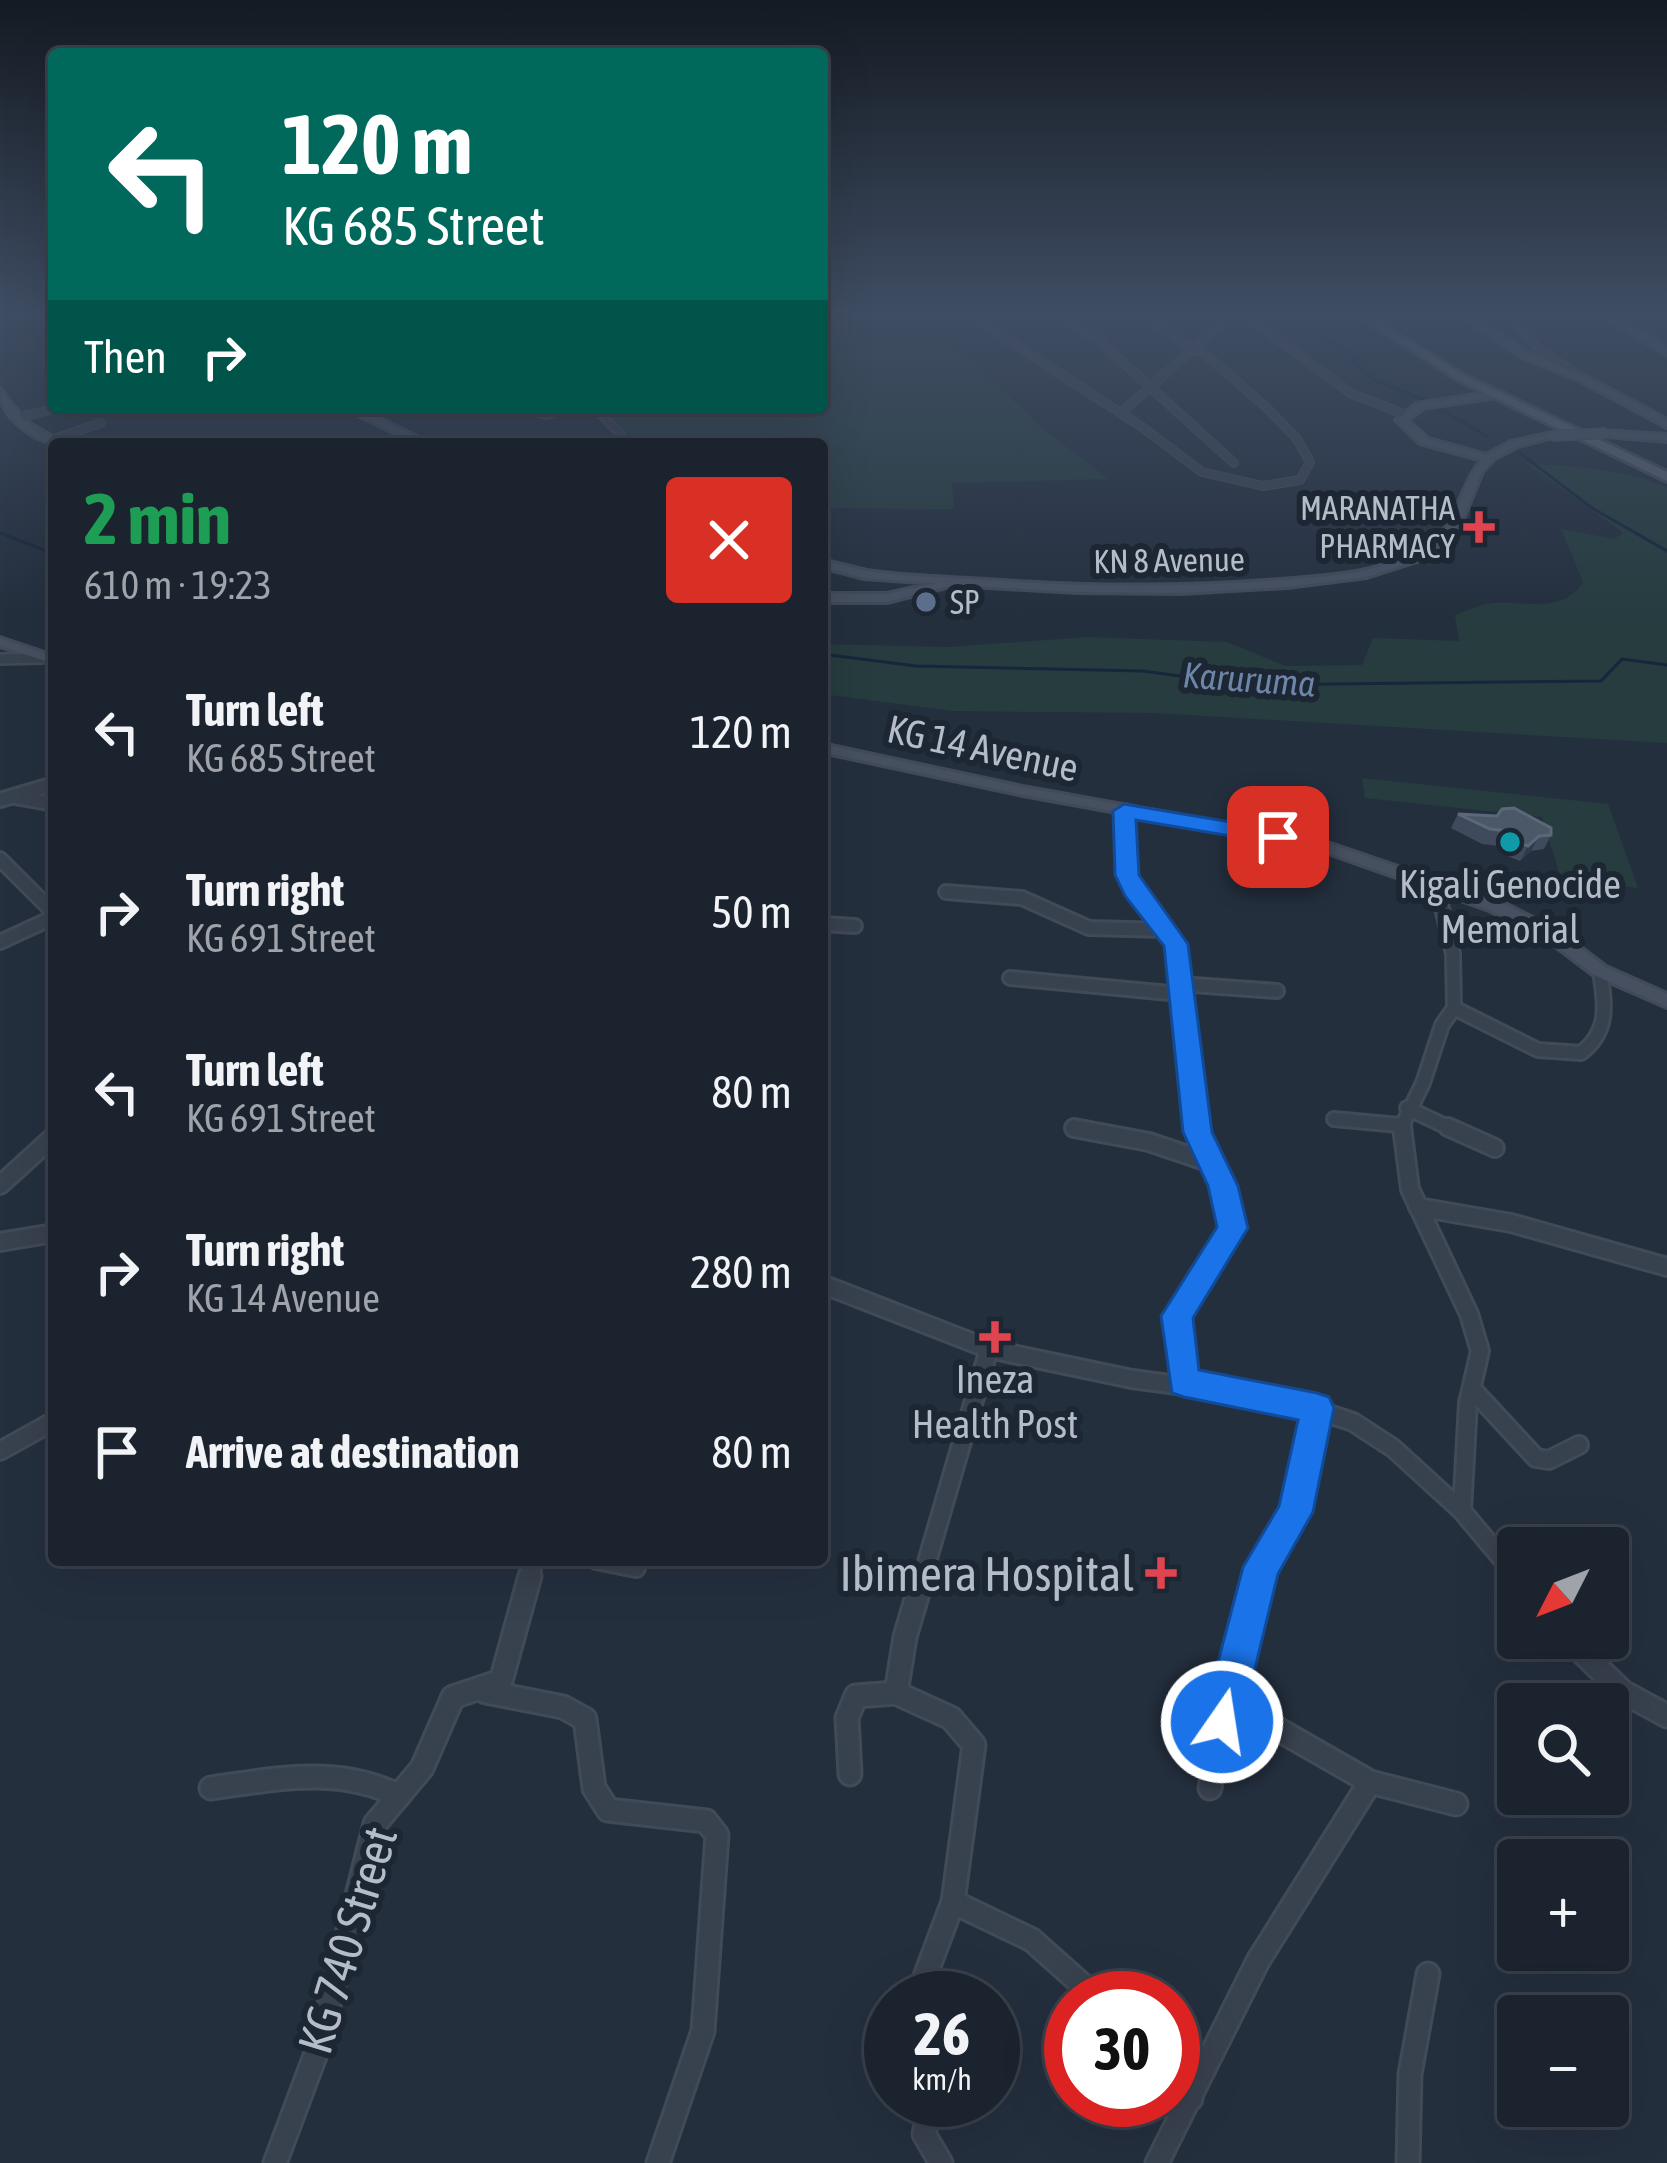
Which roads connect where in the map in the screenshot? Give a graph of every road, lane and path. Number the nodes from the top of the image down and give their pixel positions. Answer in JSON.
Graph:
{"nodes":[{"id":1,"x":1404,"y":414,"type":"edge"},
{"id":2,"x":14,"y":415,"type":"edge"},
{"id":3,"x":29,"y":415,"type":"edge"},
{"id":4,"x":363,"y":415,"type":"edge"},
{"id":5,"x":601,"y":415,"type":"edge"},
{"id":6,"x":1124,"y":415,"type":"edge"},
{"id":7,"x":1180,"y":415,"type":"edge"},
{"id":8,"x":1270,"y":415,"type":"edge"},
{"id":9,"x":1542,"y":415,"type":"edge"},
{"id":10,"x":16,"y":418,"type":"junction"},
{"id":11,"x":100,"y":423,"type":"dead end"},
{"id":12,"x":48,"y":438,"type":"edge"},
{"id":13,"x":64,"y":438,"type":"edge"},
{"id":14,"x":408,"y":438,"type":"edge"},
{"id":15,"x":622,"y":438,"type":"edge"},
{"id":16,"x":1667,"y":438,"type":"edge"},
{"id":17,"x":1485,"y":458,"type":"junction"},
{"id":18,"x":1234,"y":464,"type":"dead end"},
{"id":19,"x":1667,"y":477,"type":"edge"},
{"id":20,"x":828,"y":568,"type":"edge"},
{"id":21,"x":953,"y":582,"type":"junction"},
{"id":22,"x":828,"y":598,"type":"edge"},
{"id":23,"x":0,"y":642,"type":"edge"},
{"id":24,"x":0,"y":659,"type":"edge"},
{"id":25,"x":48,"y":659,"type":"edge"},
{"id":26,"x":48,"y":659,"type":"edge"},
{"id":27,"x":828,"y":749,"type":"edge"},
{"id":28,"x":48,"y":786,"type":"edge"},
{"id":29,"x":5,"y":798,"type":"edge"},
{"id":30,"x":48,"y":803,"type":"edge"},
{"id":31,"x":1124,"y":811,"type":"junction"},
{"id":32,"x":1,"y":859,"type":"edge"},
{"id":33,"x":1436,"y":883,"type":"junction"},
{"id":34,"x":946,"y":892,"type":"dead end"},
{"id":35,"x":48,"y":909,"type":"edge"},
{"id":36,"x":48,"y":918,"type":"edge"},
{"id":37,"x":828,"y":924,"type":"edge"},
{"id":38,"x":855,"y":926,"type":"dead end"},
{"id":39,"x":1167,"y":930,"type":"junction"},
{"id":40,"x":0,"y":942,"type":"edge"},
{"id":41,"x":1600,"y":971,"type":"junction"},
{"id":42,"x":1010,"y":977,"type":"dead end"},
{"id":43,"x":1179,"y":989,"type":"junction"},
{"id":44,"x":1276,"y":991,"type":"dead end"},
{"id":45,"x":1667,"y":1001,"type":"edge"},
{"id":46,"x":1454,"y":1008,"type":"junction"},
{"id":47,"x":1407,"y":1108,"type":"junction"},
{"id":48,"x":1334,"y":1119,"type":"dead end"},
{"id":49,"x":1399,"y":1125,"type":"junction"},
{"id":50,"x":1074,"y":1128,"type":"dead end"},
{"id":51,"x":48,"y":1141,"type":"edge"},
{"id":52,"x":1495,"y":1148,"type":"dead end"},
{"id":53,"x":1208,"y":1162,"type":"junction"},
{"id":54,"x":0,"y":1185,"type":"edge"},
{"id":55,"x":1418,"y":1207,"type":"junction"},
{"id":56,"x":48,"y":1234,"type":"edge"},
{"id":57,"x":0,"y":1243,"type":"edge"},
{"id":58,"x":1667,"y":1268,"type":"edge"},
{"id":59,"x":828,"y":1286,"type":"edge"},
{"id":60,"x":989,"y":1349,"type":"junction"},
{"id":61,"x":1184,"y":1382,"type":"junction"},
{"id":62,"x":1473,"y":1390,"type":"junction"},
{"id":63,"x":1317,"y":1408,"type":"junction"},
{"id":64,"x":48,"y":1423,"type":"edge"},
{"id":65,"x":1579,"y":1445,"type":"dead end"},
{"id":66,"x":1,"y":1449,"type":"edge"},
{"id":67,"x":1462,"y":1511,"type":"junction"},
{"id":68,"x":1497,"y":1553,"type":"edge"},
{"id":69,"x":531,"y":1566,"type":"edge"},
{"id":70,"x":626,"y":1566,"type":"edge"},
{"id":71,"x":636,"y":1568,"type":"dead end"},
{"id":72,"x":1589,"y":1659,"type":"edge"},
{"id":73,"x":1228,"y":1690,"type":"junction"},
{"id":74,"x":487,"y":1693,"type":"junction"},
{"id":75,"x":896,"y":1693,"type":"junction"},
{"id":76,"x":1667,"y":1716,"type":"edge"},
{"id":77,"x":850,"y":1774,"type":"dead end"},
{"id":78,"x":1370,"y":1782,"type":"junction"},
{"id":79,"x":1210,"y":1788,"type":"dead end"},
{"id":80,"x":211,"y":1789,"type":"dead end"},
{"id":81,"x":399,"y":1796,"type":"junction"},
{"id":82,"x":1456,"y":1804,"type":"dead end"},
{"id":83,"x":953,"y":1902,"type":"junction"},
{"id":84,"x":927,"y":1971,"type":"edge"},
{"id":85,"x":1067,"y":1971,"type":"edge"},
{"id":86,"x":1428,"y":1974,"type":"dead end"},
{"id":87,"x":1200,"y":2080,"type":"edge"},
{"id":88,"x":922,"y":2127,"type":"edge"},
{"id":89,"x":1176,"y":2127,"type":"edge"},
{"id":90,"x":275,"y":2163,"type":"edge"},
{"id":91,"x":658,"y":2163,"type":"edge"},
{"id":92,"x":941,"y":2163,"type":"edge"},
{"id":93,"x":1157,"y":2163,"type":"edge"},
{"id":94,"x":1408,"y":2163,"type":"edge"}],
"edges":[{"from":1,"to":17,"type":"main road"},
{"from":2,"to":10,"type":"main road"},
{"from":3,"to":10,"type":"street"},
{"from":4,"to":14,"type":"main road"},
{"from":5,"to":15,"type":"street"},
{"from":6,"to":8,"type":"street"},
{"from":7,"to":18,"type":"street"},
{"from":9,"to":19,"type":"main road"},
{"from":10,"to":12,"type":"main road"},
{"from":11,"to":13,"type":"street"},
{"from":16,"to":17,"type":"main road","bridge":true},
{"from":17,"to":21,"type":"main road","name":"KN 8 Avenue"},
{"from":20,"to":21,"type":"main road","name":"KN 8 Avenue"},
{"from":21,"to":22,"type":"main road"},
{"from":23,"to":25,"type":"main road"},
{"from":24,"to":26,"type":"street"},
{"from":27,"to":31,"type":"main road","name":"KG 14 Avenue"},
{"from":28,"to":29,"type":"street"},
{"from":29,"to":30,"type":"street"},
{"from":31,"to":33,"type":"main road","name":"KG 14 Avenue"},
{"from":31,"to":39,"type":"street"},
{"from":32,"to":35,"type":"street"},
{"from":33,"to":41,"type":"main road","name":"KG 14 Avenue"},
{"from":33,"to":46,"type":"street"},
{"from":34,"to":39,"type":"street"},
{"from":36,"to":40,"type":"street"},
{"from":37,"to":38,"type":"street"},
{"from":39,"to":43,"type":"street"},
{"from":41,"to":45,"type":"main road","name":"KG 14 Avenue"},
{"from":41,"to":46,"type":"street"},
{"from":42,"to":43,"type":"street"},
{"from":43,"to":44,"type":"street"},
{"from":43,"to":53,"type":"street"},
{"from":46,"to":47,"type":"street"},
{"from":47,"to":49,"type":"street"},
{"from":47,"to":52,"type":"street"},
{"from":48,"to":49,"type":"street"},
{"from":49,"to":55,"type":"street"},
{"from":50,"to":53,"type":"street"},
{"from":51,"to":54,"type":"street"},
{"from":53,"to":61,"type":"street"},
{"from":55,"to":58,"type":"street"},
{"from":55,"to":62,"type":"street"},
{"from":56,"to":57,"type":"street"},
{"from":59,"to":60,"type":"street"},
{"from":60,"to":61,"type":"street"},
{"from":60,"to":75,"type":"street"},
{"from":61,"to":63,"type":"street"},
{"from":62,"to":65,"type":"street"},
{"from":62,"to":67,"type":"street"},
{"from":63,"to":67,"type":"street"},
{"from":63,"to":73,"type":"street"},
{"from":64,"to":66,"type":"street"},
{"from":67,"to":68,"type":"street"},
{"from":69,"to":74,"type":"street"},
{"from":70,"to":71,"type":"street"},
{"from":72,"to":76,"type":"street"},
{"from":73,"to":78,"type":"street"},
{"from":73,"to":79,"type":"street"},
{"from":74,"to":81,"type":"street","name":"KG 740 Street"},
{"from":74,"to":91,"type":"street"},
{"from":75,"to":77,"type":"street"},
{"from":75,"to":83,"type":"street"},
{"from":78,"to":82,"type":"street"},
{"from":78,"to":87,"type":"street"},
{"from":80,"to":81,"type":"street"},
{"from":81,"to":90,"type":"street","name":"KG 740 Street"},
{"from":83,"to":84,"type":"street"},
{"from":83,"to":85,"type":"street"},
{"from":86,"to":94,"type":"street"},
{"from":88,"to":92,"type":"street"},
{"from":89,"to":93,"type":"street"}]}
